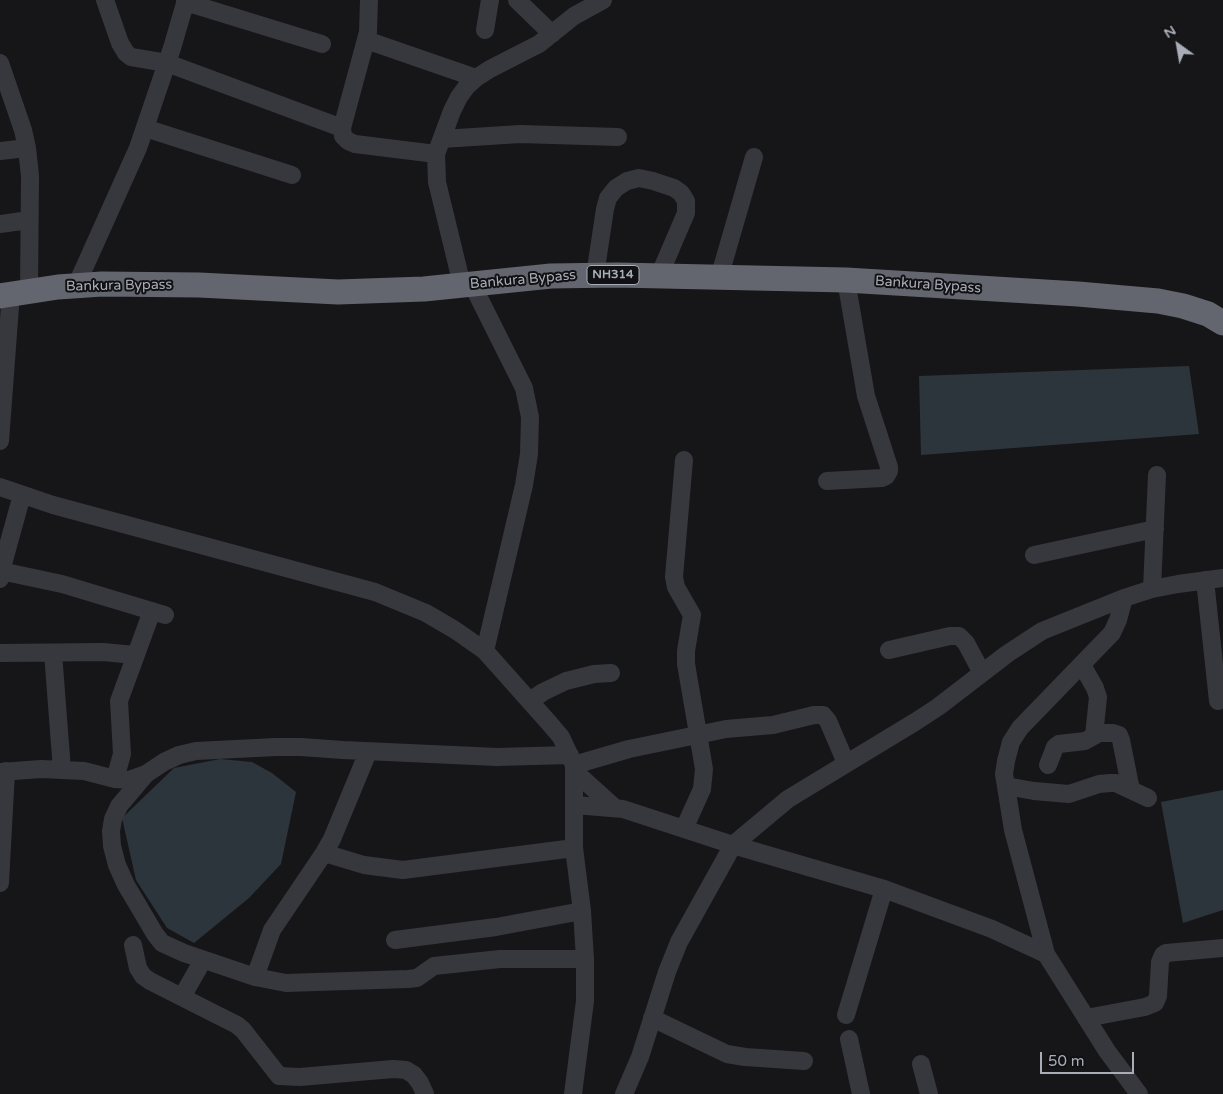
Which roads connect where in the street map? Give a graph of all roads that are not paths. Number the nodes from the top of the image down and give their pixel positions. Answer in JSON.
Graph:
{"nodes":[{"id":1,"x":105,"y":0,"type":"edge"},
{"id":2,"x":369,"y":0,"type":"edge"},
{"id":3,"x":490,"y":0,"type":"edge"},
{"id":4,"x":517,"y":0,"type":"edge"},
{"id":5,"x":602,"y":0,"type":"edge"},
{"id":6,"x":186,"y":1,"type":"edge"},
{"id":7,"x":485,"y":30,"type":"dead end"},
{"id":8,"x":552,"y":34,"type":"junction"},
{"id":9,"x":366,"y":40,"type":"junction"},
{"id":10,"x":322,"y":44,"type":"dead end"},
{"id":11,"x":168,"y":63,"type":"junction"},
{"id":12,"x":2,"y":73,"type":"edge"},
{"id":13,"x":476,"y":78,"type":"junction"},
{"id":14,"x":145,"y":128,"type":"junction"},
{"id":15,"x":342,"y":128,"type":"junction"},
{"id":16,"x":618,"y":136,"type":"dead end"},
{"id":17,"x":439,"y":146,"type":"junction"},
{"id":18,"x":28,"y":148,"type":"junction"},
{"id":19,"x":0,"y":151,"type":"edge"},
{"id":20,"x":754,"y":157,"type":"dead end"},
{"id":21,"x":292,"y":175,"type":"dead end"},
{"id":22,"x":29,"y":220,"type":"junction"},
{"id":23,"x":0,"y":224,"type":"edge"},
{"id":24,"x":595,"y":275,"type":"junction"},
{"id":25,"x":659,"y":276,"type":"junction"},
{"id":26,"x":719,"y":278,"type":"junction"},
{"id":27,"x":846,"y":280,"type":"junction"},
{"id":28,"x":467,"y":285,"type":"junction"},
{"id":29,"x":76,"y":286,"type":"junction"},
{"id":30,"x":13,"y":293,"type":"edge"},
{"id":31,"x":1223,"y":323,"type":"edge"},
{"id":32,"x":0,"y":441,"type":"edge"},
{"id":33,"x":684,"y":460,"type":"dead end"},
{"id":34,"x":1157,"y":475,"type":"dead end"},
{"id":35,"x":827,"y":481,"type":"dead end"},
{"id":36,"x":0,"y":487,"type":"edge"},
{"id":37,"x":22,"y":495,"type":"junction"},
{"id":38,"x":6,"y":527,"type":"edge"},
{"id":39,"x":1155,"y":529,"type":"junction"},
{"id":40,"x":1034,"y":555,"type":"dead end"},
{"id":41,"x":0,"y":575,"type":"edge"},
{"id":42,"x":1223,"y":578,"type":"edge"},
{"id":43,"x":1205,"y":580,"type":"junction"},
{"id":44,"x":1152,"y":590,"type":"junction"},
{"id":45,"x":1124,"y":598,"type":"junction"},
{"id":46,"x":889,"y":650,"type":"dead end"},
{"id":47,"x":484,"y":651,"type":"junction"},
{"id":48,"x":0,"y":653,"type":"edge"},
{"id":49,"x":53,"y":653,"type":"junction"},
{"id":50,"x":136,"y":655,"type":"junction"},
{"id":51,"x":1082,"y":665,"type":"junction"},
{"id":52,"x":982,"y":673,"type":"junction"},
{"id":53,"x":611,"y":674,"type":"dead end"},
{"id":54,"x":530,"y":701,"type":"junction"},
{"id":55,"x":1218,"y":701,"type":"dead end"},
{"id":56,"x":1095,"y":733,"type":"junction"},
{"id":57,"x":698,"y":735,"type":"junction"},
{"id":58,"x":368,"y":752,"type":"junction"},
{"id":59,"x":573,"y":763,"type":"junction"},
{"id":60,"x":846,"y":763,"type":"junction"},
{"id":61,"x":1048,"y":766,"type":"dead end"},
{"id":62,"x":62,"y":770,"type":"junction"},
{"id":63,"x":3,"y":771,"type":"edge"},
{"id":64,"x":146,"y":774,"type":"junction"},
{"id":65,"x":115,"y":779,"type":"junction"},
{"id":66,"x":1006,"y":786,"type":"junction"},
{"id":67,"x":1131,"y":790,"type":"junction"},
{"id":68,"x":1148,"y":798,"type":"dead end"},
{"id":69,"x":575,"y":805,"type":"junction"},
{"id":70,"x":615,"y":808,"type":"junction"},
{"id":71,"x":684,"y":830,"type":"junction"},
{"id":72,"x":733,"y":845,"type":"junction"},
{"id":73,"x":574,"y":848,"type":"junction"},
{"id":74,"x":324,"y":853,"type":"junction"},
{"id":75,"x":0,"y":874,"type":"edge"},
{"id":76,"x":884,"y":889,"type":"junction"},
{"id":77,"x":582,"y":911,"type":"junction"},
{"id":78,"x":395,"y":940,"type":"dead end"},
{"id":79,"x":133,"y":945,"type":"dead end"},
{"id":80,"x":1223,"y":948,"type":"edge"},
{"id":81,"x":1046,"y":954,"type":"junction"},
{"id":82,"x":585,"y":959,"type":"junction"},
{"id":83,"x":203,"y":960,"type":"junction"},
{"id":84,"x":255,"y":977,"type":"junction"},
{"id":85,"x":182,"y":997,"type":"junction"},
{"id":86,"x":846,"y":1015,"type":"dead end"},
{"id":87,"x":652,"y":1018,"type":"junction"},
{"id":88,"x":1086,"y":1018,"type":"junction"},
{"id":89,"x":850,"y":1039,"type":"dead end"},
{"id":90,"x":804,"y":1061,"type":"dead end"},
{"id":91,"x":921,"y":1064,"type":"dead end"},
{"id":92,"x":1130,"y":1091,"type":"edge"},
{"id":93,"x":425,"y":1094,"type":"edge"},
{"id":94,"x":573,"y":1094,"type":"edge"},
{"id":95,"x":624,"y":1094,"type":"edge"},
{"id":96,"x":860,"y":1094,"type":"edge"},
{"id":97,"x":929,"y":1094,"type":"edge"}],
"edges":[{"from":1,"to":11,"type":"street"},
{"from":2,"to":9,"type":"street"},
{"from":3,"to":7,"type":"street"},
{"from":4,"to":8,"type":"street"},
{"from":5,"to":8,"type":"street"},
{"from":6,"to":10,"type":"street"},
{"from":6,"to":11,"type":"street"},
{"from":8,"to":13,"type":"street"},
{"from":9,"to":13,"type":"street"},
{"from":9,"to":15,"type":"street"},
{"from":11,"to":14,"type":"street"},
{"from":11,"to":15,"type":"street"},
{"from":12,"to":18,"type":"street"},
{"from":13,"to":17,"type":"street"},
{"from":14,"to":21,"type":"street"},
{"from":14,"to":29,"type":"street"},
{"from":15,"to":17,"type":"street"},
{"from":16,"to":17,"type":"street"},
{"from":17,"to":28,"type":"street"},
{"from":18,"to":19,"type":"street"},
{"from":18,"to":22,"type":"street"},
{"from":20,"to":26,"type":"street"},
{"from":22,"to":23,"type":"street"},
{"from":22,"to":30,"type":"street"},
{"from":24,"to":25,"type":"highway","name":"Bankura Bypass","number":"NH314"},
{"from":24,"to":25,"type":"street"},
{"from":24,"to":28,"type":"highway","name":"Bankura Bypass","number":"NH314"},
{"from":25,"to":26,"type":"highway","name":"Bankura Bypass","number":"NH314"},
{"from":26,"to":27,"type":"highway","name":"Bankura Bypass","number":"NH314"},
{"from":27,"to":31,"type":"highway","name":"Bankura Bypass","number":"NH314"},
{"from":27,"to":35,"type":"street"},
{"from":28,"to":29,"type":"highway","name":"Bankura Bypass","number":"NH314"},
{"from":28,"to":47,"type":"street"},
{"from":29,"to":30,"type":"highway","name":"Bankura Bypass","number":"NH314"},
{"from":30,"to":32,"type":"street"},
{"from":33,"to":57,"type":"street"},
{"from":34,"to":39,"type":"street"},
{"from":36,"to":37,"type":"street"},
{"from":37,"to":38,"type":"street"},
{"from":37,"to":47,"type":"street"},
{"from":38,"to":41,"type":"street"},
{"from":39,"to":40,"type":"street"},
{"from":39,"to":44,"type":"street"},
{"from":41,"to":50,"type":"street"},
{"from":42,"to":43,"type":"street"},
{"from":43,"to":44,"type":"street"},
{"from":43,"to":55,"type":"street"},
{"from":44,"to":45,"type":"street"},
{"from":45,"to":51,"type":"street"},
{"from":45,"to":52,"type":"street"},
{"from":46,"to":52,"type":"street"},
{"from":47,"to":54,"type":"street"},
{"from":48,"to":49,"type":"street"},
{"from":49,"to":50,"type":"street"},
{"from":49,"to":62,"type":"street"},
{"from":50,"to":65,"type":"street"},
{"from":51,"to":56,"type":"street"},
{"from":51,"to":66,"type":"street"},
{"from":52,"to":60,"type":"street"},
{"from":53,"to":54,"type":"street"},
{"from":54,"to":59,"type":"street"},
{"from":56,"to":61,"type":"street"},
{"from":56,"to":67,"type":"street"},
{"from":57,"to":59,"type":"street"},
{"from":57,"to":60,"type":"street"},
{"from":57,"to":71,"type":"street"},
{"from":58,"to":59,"type":"street"},
{"from":58,"to":64,"type":"street"},
{"from":58,"to":74,"type":"street"},
{"from":59,"to":69,"type":"street"},
{"from":59,"to":70,"type":"street"},
{"from":60,"to":72,"type":"street"},
{"from":62,"to":63,"type":"street"},
{"from":62,"to":65,"type":"street"},
{"from":63,"to":75,"type":"street"},
{"from":64,"to":65,"type":"street"},
{"from":64,"to":83,"type":"street"},
{"from":66,"to":67,"type":"street"},
{"from":66,"to":81,"type":"street"},
{"from":67,"to":68,"type":"street"},
{"from":69,"to":70,"type":"street"},
{"from":69,"to":73,"type":"street"},
{"from":70,"to":71,"type":"street"},
{"from":71,"to":72,"type":"street"},
{"from":72,"to":76,"type":"street"},
{"from":72,"to":87,"type":"street"},
{"from":73,"to":74,"type":"street"},
{"from":73,"to":77,"type":"street"},
{"from":74,"to":84,"type":"street"},
{"from":76,"to":81,"type":"street"},
{"from":76,"to":86,"type":"street"},
{"from":77,"to":78,"type":"street"},
{"from":77,"to":82,"type":"street"},
{"from":79,"to":85,"type":"street"},
{"from":80,"to":88,"type":"street"},
{"from":81,"to":88,"type":"street"},
{"from":82,"to":84,"type":"street"},
{"from":82,"to":94,"type":"street"},
{"from":83,"to":84,"type":"street"},
{"from":83,"to":85,"type":"street"},
{"from":85,"to":93,"type":"street"},
{"from":87,"to":90,"type":"street"},
{"from":87,"to":95,"type":"street"},
{"from":88,"to":92,"type":"street"},
{"from":89,"to":96,"type":"street"},
{"from":91,"to":97,"type":"street"}]}
